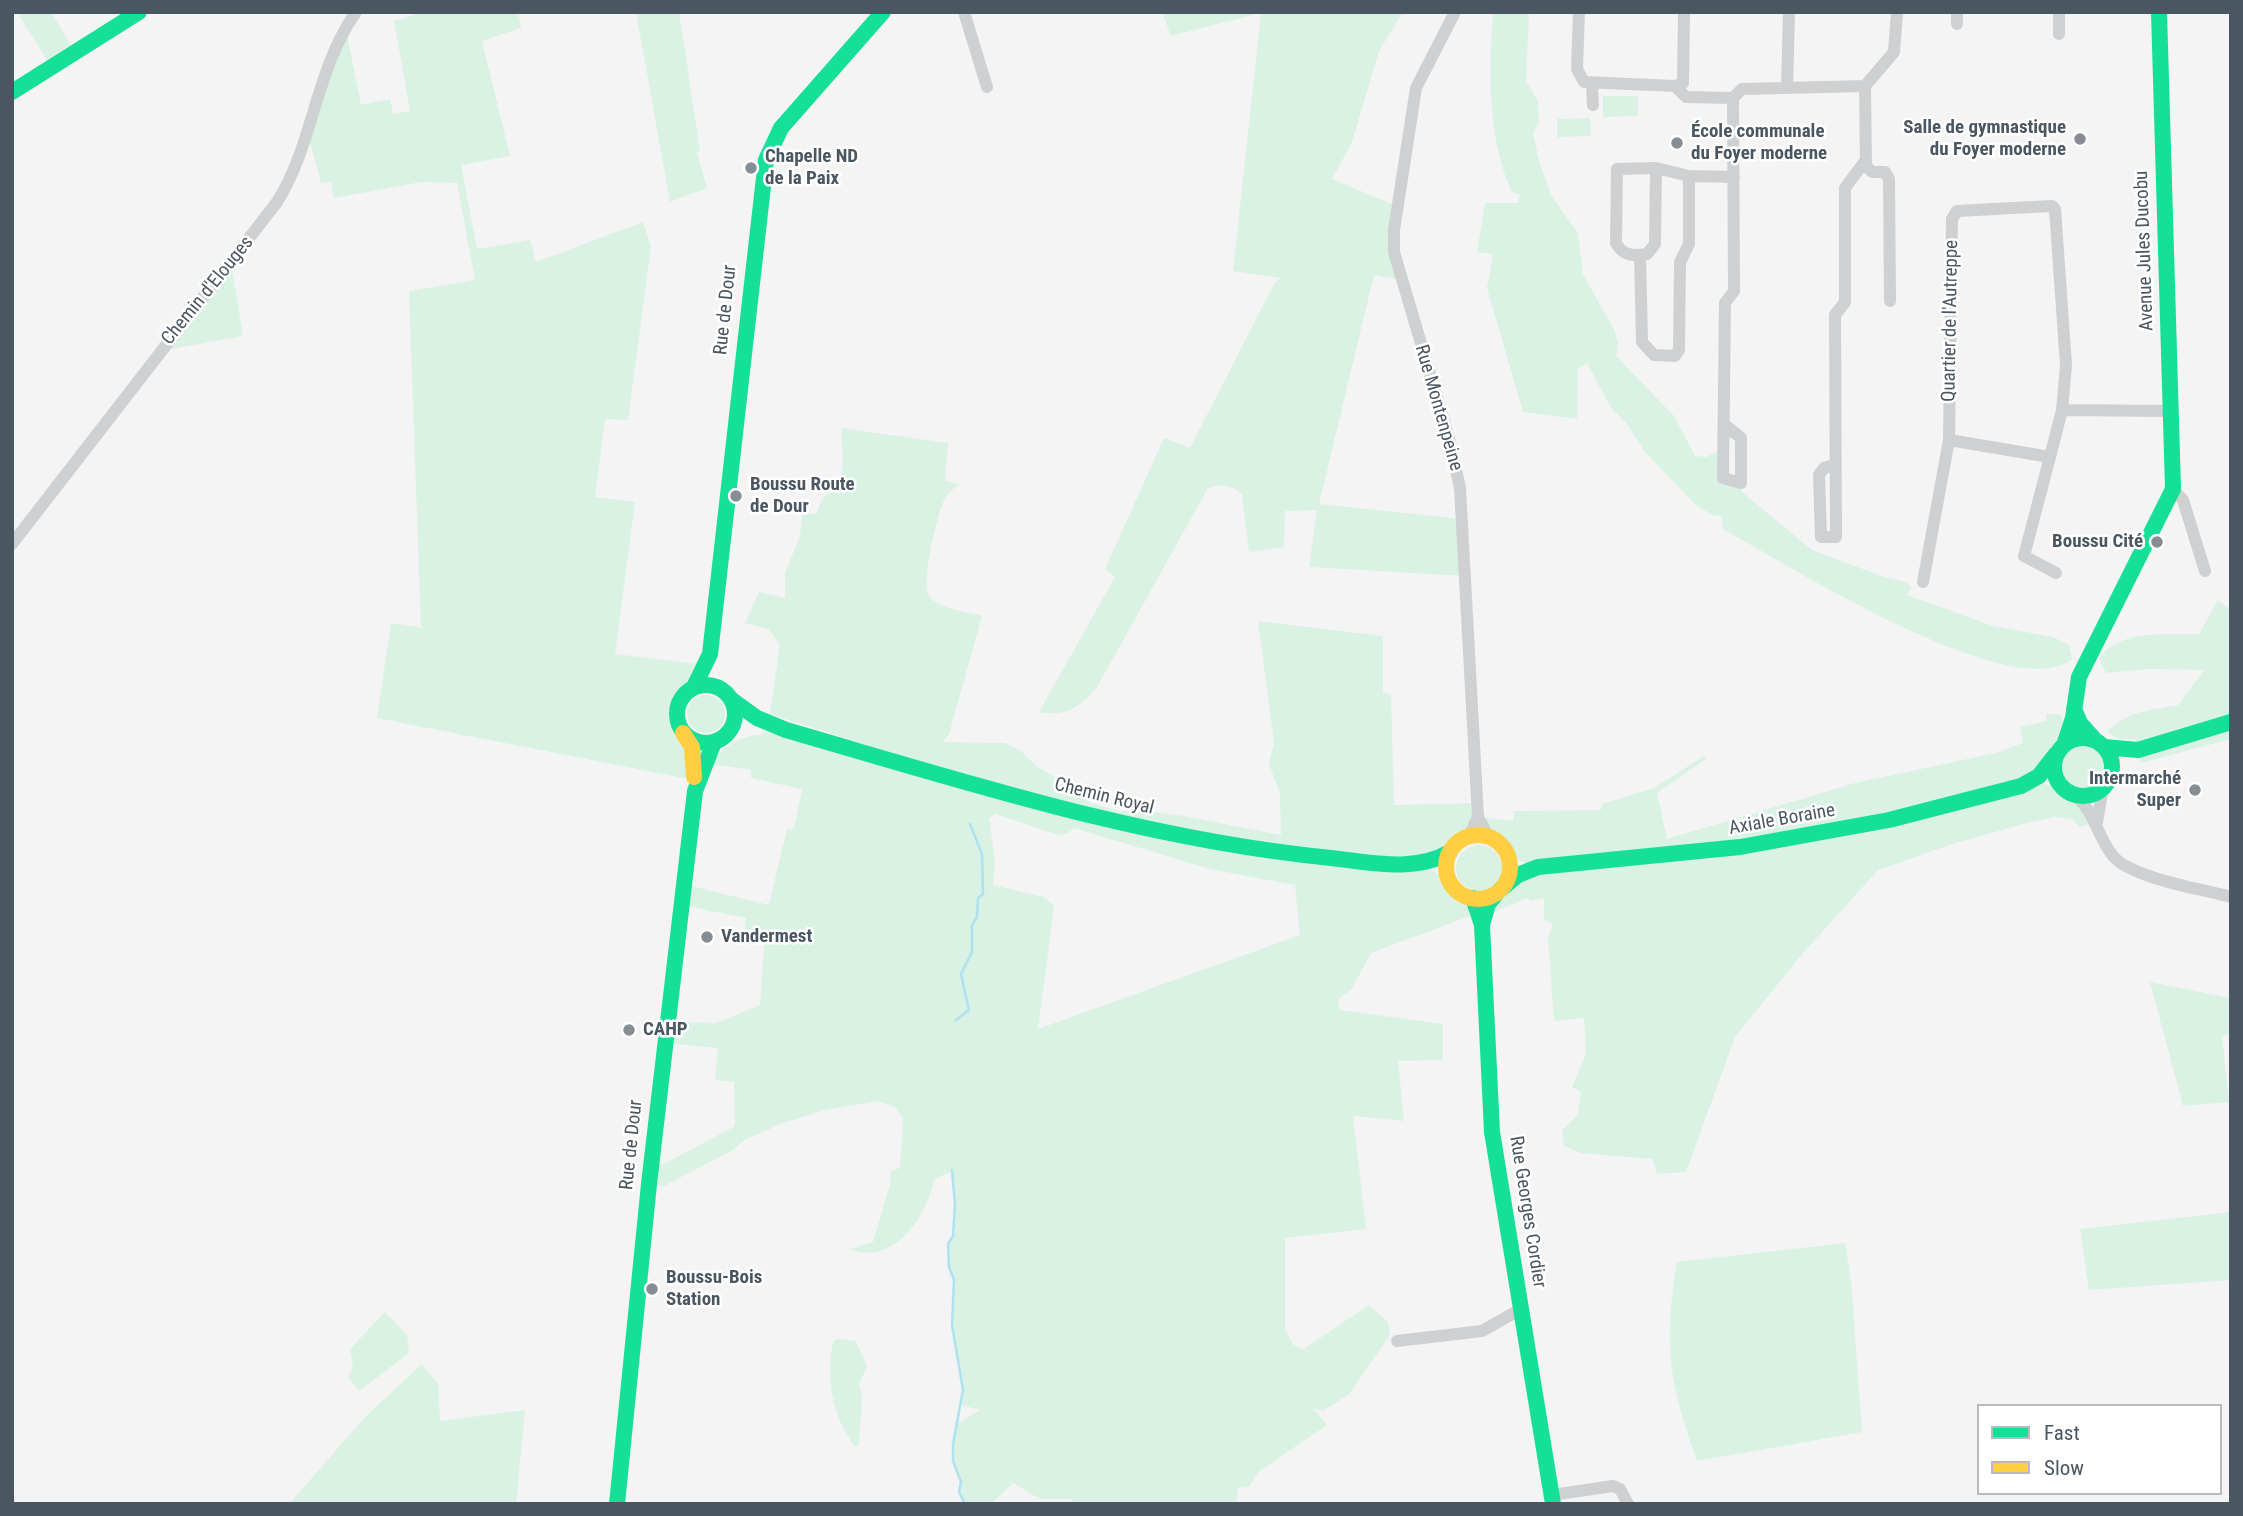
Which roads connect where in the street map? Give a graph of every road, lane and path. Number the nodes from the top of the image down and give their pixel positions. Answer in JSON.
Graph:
{"nodes":[{"id":1,"x":123,"y":12,"type":"edge"},
{"id":2,"x":139,"y":12,"type":"edge"},
{"id":3,"x":356,"y":12,"type":"edge"},
{"id":4,"x":883,"y":12,"type":"edge"},
{"id":5,"x":964,"y":12,"type":"edge"},
{"id":6,"x":1455,"y":12,"type":"edge"},
{"id":7,"x":1579,"y":12,"type":"edge"},
{"id":8,"x":1684,"y":12,"type":"edge"},
{"id":9,"x":1788,"y":12,"type":"edge"},
{"id":10,"x":1897,"y":12,"type":"edge"},
{"id":11,"x":2059,"y":12,"type":"edge"},
{"id":12,"x":2159,"y":12,"type":"edge"},
{"id":13,"x":2059,"y":34,"type":"dead end"},
{"id":14,"x":12,"y":82,"type":"edge"},
{"id":15,"x":1592,"y":85,"type":"junction"},
{"id":16,"x":1675,"y":86,"type":"junction"},
{"id":17,"x":1865,"y":86,"type":"junction"},
{"id":18,"x":987,"y":87,"type":"dead end"},
{"id":19,"x":1787,"y":88,"type":"junction"},
{"id":20,"x":12,"y":92,"type":"edge"},
{"id":21,"x":1733,"y":98,"type":"junction"},
{"id":22,"x":1593,"y":105,"type":"dead end"},
{"id":23,"x":1865,"y":161,"type":"junction"},
{"id":24,"x":1656,"y":168,"type":"junction"},
{"id":25,"x":1689,"y":176,"type":"junction"},
{"id":26,"x":1734,"y":177,"type":"junction"},
{"id":27,"x":1640,"y":255,"type":"junction"},
{"id":28,"x":1890,"y":301,"type":"dead end"},
{"id":29,"x":2062,"y":410,"type":"junction"},
{"id":30,"x":2170,"y":411,"type":"junction"},
{"id":31,"x":1724,"y":424,"type":"dead end"},
{"id":32,"x":1950,"y":440,"type":"junction"},
{"id":33,"x":2050,"y":457,"type":"junction"},
{"id":34,"x":1834,"y":465,"type":"junction"},
{"id":35,"x":2174,"y":489,"type":"junction"},
{"id":36,"x":12,"y":544,"type":"edge"},
{"id":37,"x":2205,"y":571,"type":"dead end"},
{"id":38,"x":2056,"y":573,"type":"dead end"},
{"id":39,"x":1923,"y":582,"type":"dead end"},
{"id":40,"x":710,"y":654,"type":"junction"},
{"id":41,"x":694,"y":687,"type":"junction"},
{"id":42,"x":728,"y":695,"type":"junction"},
{"id":43,"x":2074,"y":709,"type":"junction"},
{"id":44,"x":2231,"y":722,"type":"edge"},
{"id":45,"x":786,"y":730,"type":"junction"},
{"id":46,"x":683,"y":733,"type":"junction"},
{"id":47,"x":719,"y":740,"type":"junction"},
{"id":48,"x":2100,"y":744,"type":"junction"},
{"id":49,"x":2060,"y":750,"type":"junction"},
{"id":50,"x":2138,"y":750,"type":"junction"},
{"id":51,"x":2107,"y":781,"type":"junction"},
{"id":52,"x":2027,"y":783,"type":"junction"},
{"id":53,"x":695,"y":791,"type":"junction"},
{"id":54,"x":2069,"y":792,"type":"junction"},
{"id":55,"x":1478,"y":817,"type":"junction"},
{"id":56,"x":2097,"y":822,"type":"junction"},
{"id":57,"x":1469,"y":836,"type":"junction"},
{"id":58,"x":1488,"y":836,"type":"junction"},
{"id":59,"x":1450,"y":852,"type":"junction"},
{"id":60,"x":1509,"y":856,"type":"junction"},
{"id":61,"x":1420,"y":865,"type":"junction"},
{"id":62,"x":1538,"y":867,"type":"junction"},
{"id":63,"x":1448,"y":879,"type":"junction"},
{"id":64,"x":1499,"y":892,"type":"junction"},
{"id":65,"x":2231,"y":897,"type":"edge"},
{"id":66,"x":1473,"y":898,"type":"junction"},
{"id":67,"x":1482,"y":925,"type":"junction"},
{"id":68,"x":1521,"y":1309,"type":"junction"},
{"id":69,"x":1397,"y":1341,"type":"dead end"},
{"id":70,"x":1552,"y":1499,"type":"edge"},
{"id":71,"x":617,"y":1504,"type":"edge"},
{"id":72,"x":1628,"y":1504,"type":"edge"}],
"edges":[{"from":1,"to":14,"type":"main road"},
{"from":2,"to":20,"type":"main road"},
{"from":3,"to":36,"type":"street","name":"Chemin d'Elouges"},
{"from":4,"to":40,"type":"main road","name":"Rue de Dour"},
{"from":5,"to":18,"type":"street"},
{"from":6,"to":55,"type":"street","name":"Rue Montenpeine"},
{"from":7,"to":15,"type":"street"},
{"from":8,"to":16,"type":"street"},
{"from":9,"to":19,"type":"street"},
{"from":10,"to":17,"type":"street"},
{"from":11,"to":13,"type":"street"},
{"from":12,"to":30,"type":"main road","name":"Avenue Jules Ducobu"},
{"from":15,"to":16,"type":"street"},
{"from":15,"to":22,"type":"street"},
{"from":16,"to":21,"type":"street"},
{"from":17,"to":19,"type":"street"},
{"from":17,"to":23,"type":"street"},
{"from":19,"to":21,"type":"street"},
{"from":21,"to":26,"type":"street"},
{"from":23,"to":28,"type":"street"},
{"from":23,"to":34,"type":"street"},
{"from":24,"to":25,"type":"street"},
{"from":24,"to":27,"type":"street"},
{"from":24,"to":27,"type":"street"},
{"from":25,"to":26,"type":"street"},
{"from":25,"to":27,"type":"street"},
{"from":26,"to":31,"type":"street"},
{"from":29,"to":30,"type":"street"},
{"from":29,"to":32,"type":"street","name":"Quartier de l'Autreppe"},
{"from":29,"to":33,"type":"street","name":"Quartier de l'Autreppe"},
{"from":30,"to":35,"type":"main road","name":"Avenue Jules Ducobu"},
{"from":32,"to":33,"type":"street"},
{"from":32,"to":39,"type":"street","name":"Quartier de l'Autreppe"},
{"from":33,"to":38,"type":"street","name":"Quartier de l'Autreppe"},
{"from":34,"to":34,"type":"street"},
{"from":35,"to":37,"type":"street","name":"Avenue Jules Ducobu"},
{"from":35,"to":43,"type":"main road"},
{"from":40,"to":41,"type":"main road","name":"Rue de Dour"},
{"from":40,"to":42,"type":"main road","name":"Rue de Dour"},
{"from":41,"to":42,"type":"main road"},
{"from":41,"to":46,"type":"main road"},
{"from":42,"to":45,"type":"main road","name":"Chemin Royal"},
{"from":42,"to":47,"type":"main road"},
{"from":43,"to":48,"type":"main road"},
{"from":43,"to":49,"type":"main road"},
{"from":44,"to":50,"type":"main road"},
{"from":45,"to":47,"type":"main road","name":"Chemin Royal"},
{"from":45,"to":61,"type":"main road","name":"Chemin Royal"},
{"from":46,"to":47,"type":"main road"},
{"from":46,"to":53,"type":"main road"},
{"from":47,"to":53,"type":"main road"},
{"from":48,"to":49,"type":"main road"},
{"from":48,"to":50,"type":"main road"},
{"from":48,"to":51,"type":"main road"},
{"from":49,"to":52,"type":"main road","name":"Axiale Boraine"},
{"from":49,"to":54,"type":"main road"},
{"from":50,"to":51,"type":"main road"},
{"from":51,"to":54,"type":"main road"},
{"from":51,"to":56,"type":"street"},
{"from":52,"to":54,"type":"main road","name":"Axiale Boraine"},
{"from":52,"to":62,"type":"main road","name":"Axiale Boraine"},
{"from":53,"to":71,"type":"main road","name":"Rue de Dour"},
{"from":54,"to":56,"type":"street"},
{"from":55,"to":57,"type":"street","name":"Rue Montenpeine"},
{"from":55,"to":58,"type":"street","name":"Rue Montenpeine"},
{"from":56,"to":65,"type":"street"},
{"from":57,"to":58,"type":"main road"},
{"from":57,"to":59,"type":"main road"},
{"from":58,"to":60,"type":"main road"},
{"from":59,"to":61,"type":"main road","name":"Chemin Royal"},
{"from":59,"to":63,"type":"main road"},
{"from":60,"to":62,"type":"main road","name":"Axiale Boraine"},
{"from":60,"to":64,"type":"main road"},
{"from":61,"to":63,"type":"main road","name":"Chemin Royal"},
{"from":62,"to":64,"type":"main road","name":"Axiale Boraine"},
{"from":63,"to":66,"type":"main road"},
{"from":64,"to":66,"type":"main road"},
{"from":64,"to":67,"type":"main road","name":"Rue Georges Cordier"},
{"from":66,"to":67,"type":"main road","name":"Rue Georges Cordier"},
{"from":67,"to":68,"type":"main road","name":"Rue Georges Cordier"},
{"from":68,"to":69,"type":"street"},
{"from":68,"to":70,"type":"main road","name":"Rue Georges Cordier"},
{"from":70,"to":72,"type":"street"}]}
